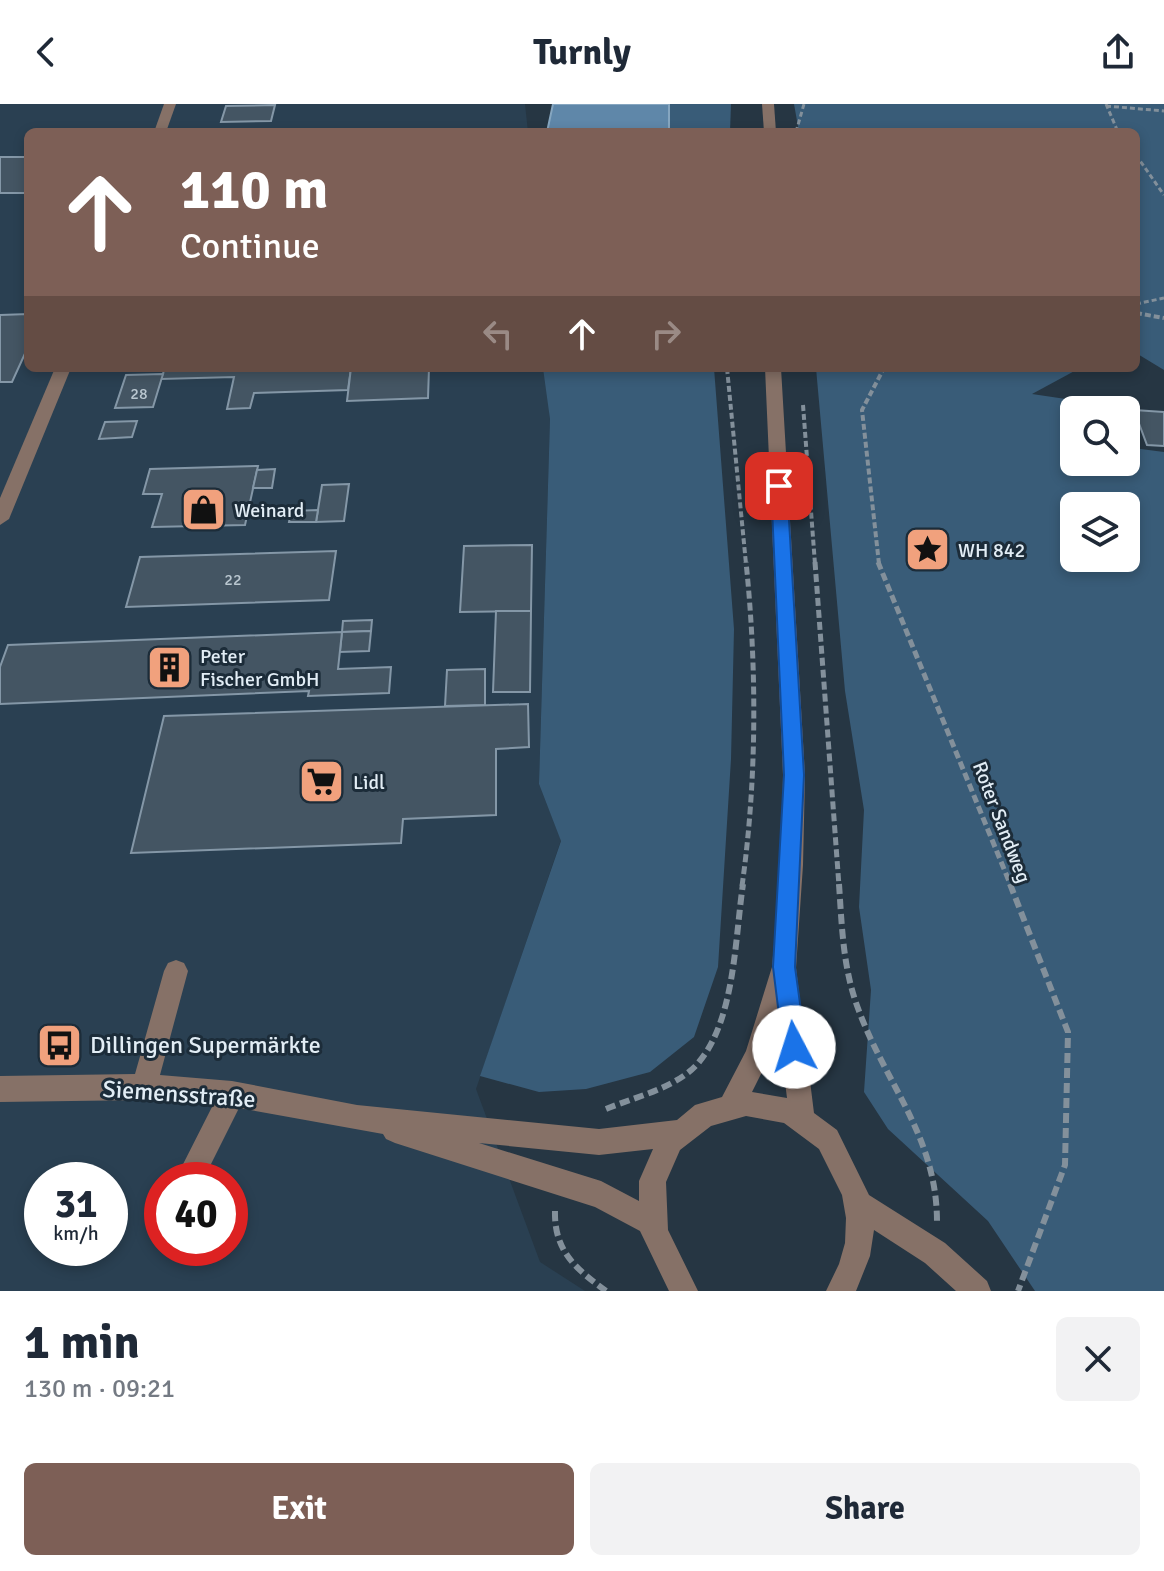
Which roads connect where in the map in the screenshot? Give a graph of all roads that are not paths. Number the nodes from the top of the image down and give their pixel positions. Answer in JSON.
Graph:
{"nodes":[{"id":1,"x":170,"y":104,"type":"edge"},
{"id":2,"x":768,"y":104,"type":"edge"},
{"id":3,"x":161,"y":128,"type":"edge"},
{"id":4,"x":770,"y":128,"type":"edge"},
{"id":5,"x":61,"y":372,"type":"edge"},
{"id":6,"x":773,"y":372,"type":"edge"},
{"id":7,"x":7,"y":487,"type":"edge"},
{"id":8,"x":0,"y":519,"type":"edge"},
{"id":9,"x":784,"y":967,"type":"junction"},
{"id":10,"x":176,"y":971,"type":"dead end"},
{"id":11,"x":144,"y":1087,"type":"junction"},
{"id":12,"x":0,"y":1089,"type":"edge"},
{"id":13,"x":232,"y":1094,"type":"junction"},
{"id":14,"x":732,"y":1103,"type":"junction"},
{"id":15,"x":357,"y":1118,"type":"junction"},
{"id":16,"x":802,"y":1119,"type":"junction"},
{"id":17,"x":676,"y":1133,"type":"junction"},
{"id":18,"x":198,"y":1162,"type":"edge"},
{"id":19,"x":859,"y":1204,"type":"junction"},
{"id":20,"x":651,"y":1222,"type":"junction"},
{"id":21,"x":684,"y":1291,"type":"edge"},
{"id":22,"x":840,"y":1291,"type":"edge"},
{"id":23,"x":977,"y":1291,"type":"edge"}],
"edges":[{"from":1,"to":3,"type":"street"},
{"from":2,"to":4,"type":"street"},
{"from":5,"to":7,"type":"street"},
{"from":6,"to":9,"type":"street"},
{"from":7,"to":8,"type":"street"},
{"from":9,"to":14,"type":"street"},
{"from":9,"to":16,"type":"street"},
{"from":10,"to":11,"type":"street"},
{"from":11,"to":12,"type":"street","name":"Siemensstraße"},
{"from":11,"to":13,"type":"street","name":"Siemensstraße"},
{"from":13,"to":15,"type":"street","name":"Siemensstraße"},
{"from":13,"to":18,"type":"street"},
{"from":14,"to":16,"type":"street"},
{"from":14,"to":17,"type":"street"},
{"from":15,"to":17,"type":"street","name":"Siemensstraße"},
{"from":15,"to":20,"type":"street","name":"Siemensstraße"},
{"from":16,"to":19,"type":"street"},
{"from":17,"to":20,"type":"street"},
{"from":19,"to":22,"type":"street"},
{"from":19,"to":23,"type":"street"},
{"from":20,"to":21,"type":"street"}]}
